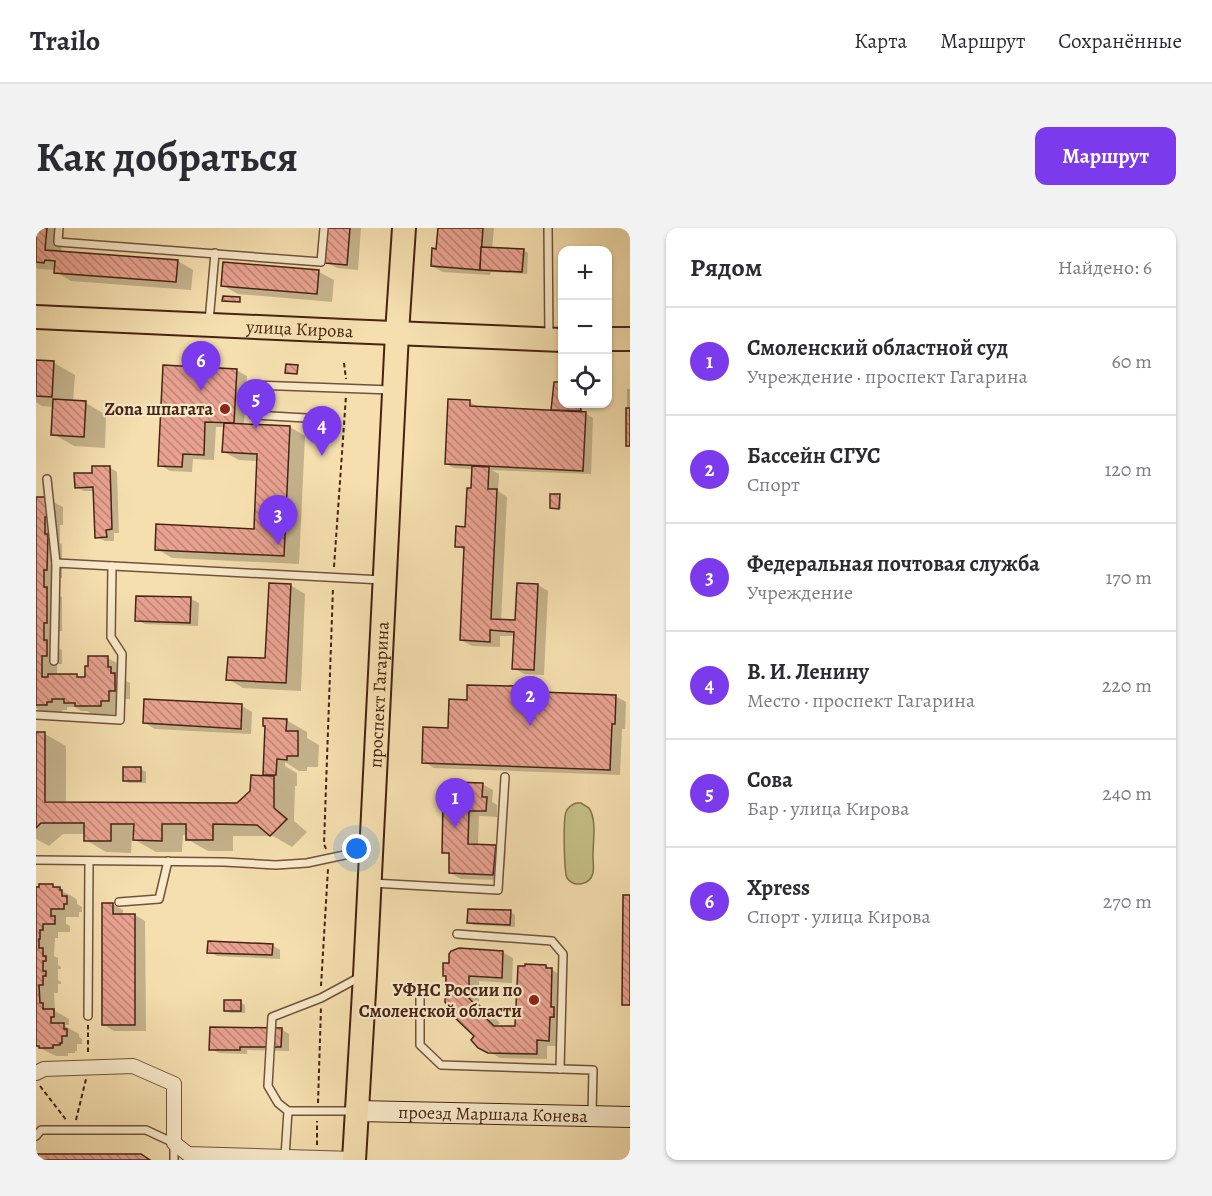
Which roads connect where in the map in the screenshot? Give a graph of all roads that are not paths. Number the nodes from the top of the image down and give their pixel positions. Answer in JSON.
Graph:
{"nodes":[{"id":1,"x":60,"y":228,"type":"edge"},
{"id":2,"x":324,"y":228,"type":"edge"},
{"id":3,"x":404,"y":228,"type":"edge"},
{"id":4,"x":548,"y":228,"type":"edge"},
{"id":5,"x":215,"y":253,"type":"junction"},
{"id":6,"x":36,"y":317,"type":"edge"},
{"id":7,"x":209,"y":325,"type":"junction"},
{"id":8,"x":397,"y":333,"type":"junction"},
{"id":9,"x":612,"y":339,"type":"edge"},
{"id":10,"x":630,"y":339,"type":"edge"},
{"id":11,"x":556,"y":340,"type":"edge"},
{"id":12,"x":395,"y":390,"type":"junction"},
{"id":13,"x":306,"y":418,"type":"dead end"},
{"id":14,"x":47,"y":479,"type":"dead end"},
{"id":15,"x":56,"y":563,"type":"junction"},
{"id":16,"x":112,"y":566,"type":"junction"},
{"id":17,"x":385,"y":580,"type":"junction"},
{"id":18,"x":54,"y":661,"type":"dead end"},
{"id":19,"x":36,"y":715,"type":"edge"},
{"id":20,"x":505,"y":777,"type":"dead end"},
{"id":21,"x":371,"y":850,"type":"junction"},
{"id":22,"x":36,"y":860,"type":"edge"},
{"id":23,"x":89,"y":861,"type":"junction"},
{"id":24,"x":168,"y":861,"type":"junction"},
{"id":25,"x":369,"y":882,"type":"junction"},
{"id":26,"x":119,"y":902,"type":"dead end"},
{"id":27,"x":457,"y":934,"type":"dead end"},
{"id":28,"x":365,"y":975,"type":"junction"},
{"id":29,"x":420,"y":993,"type":"dead end"},
{"id":30,"x":88,"y":1016,"type":"road end"},
{"id":31,"x":560,"y":1069,"type":"junction"},
{"id":32,"x":36,"y":1073,"type":"edge"},
{"id":33,"x":357,"y":1111,"type":"junction"},
{"id":34,"x":288,"y":1112,"type":"junction"},
{"id":35,"x":592,"y":1116,"type":"junction"},
{"id":36,"x":630,"y":1118,"type":"edge"},
{"id":37,"x":36,"y":1136,"type":"edge"},
{"id":38,"x":174,"y":1143,"type":"junction"},
{"id":39,"x":285,"y":1157,"type":"junction"},
{"id":40,"x":246,"y":1158,"type":"edge"},
{"id":41,"x":354,"y":1159,"type":"edge"},
{"id":42,"x":174,"y":1160,"type":"edge"}],
"edges":[{"from":1,"to":5,"type":"lane"},
{"from":2,"to":5,"type":"lane"},
{"from":3,"to":8,"type":"main road","name":"проспект Гагарина"},
{"from":4,"to":11,"type":"lane"},
{"from":5,"to":7,"type":"lane"},
{"from":6,"to":7,"type":"main road","name":"улица Кирова"},
{"from":7,"to":8,"type":"main road","name":"улица Кирова"},
{"from":8,"to":11,"type":"main road","name":"улица Кирова"},
{"from":8,"to":12,"type":"main road","name":"проспект Гагарина"},
{"from":9,"to":10,"type":"main road"},
{"from":12,"to":13,"type":"lane"},
{"from":12,"to":17,"type":"main road","name":"проспект Гагарина"},
{"from":14,"to":15,"type":"lane"},
{"from":15,"to":16,"type":"lane"},
{"from":15,"to":18,"type":"lane"},
{"from":16,"to":17,"type":"lane"},
{"from":16,"to":19,"type":"lane"},
{"from":17,"to":21,"type":"main road","name":"проспект Гагарина"},
{"from":20,"to":25,"type":"lane"},
{"from":21,"to":24,"type":"lane"},
{"from":21,"to":25,"type":"main road","name":"проспект Гагарина"},
{"from":22,"to":23,"type":"lane"},
{"from":23,"to":24,"type":"lane"},
{"from":23,"to":30,"type":"lane"},
{"from":24,"to":26,"type":"lane"},
{"from":25,"to":28,"type":"main road","name":"проспект Гагарина"},
{"from":27,"to":31,"type":"lane"},
{"from":28,"to":33,"type":"main road","name":"проспект Гагарина"},
{"from":28,"to":34,"type":"lane"},
{"from":29,"to":31,"type":"lane"},
{"from":31,"to":35,"type":"lane"},
{"from":32,"to":38,"type":"street"},
{"from":33,"to":34,"type":"lane"},
{"from":33,"to":35,"type":"street","name":"проезд Маршала Конева"},
{"from":33,"to":41,"type":"main road","name":"проспект Гагарина"},
{"from":34,"to":39,"type":"lane"},
{"from":35,"to":36,"type":"street","name":"проезд Маршала Конева"},
{"from":37,"to":38,"type":"lane"},
{"from":38,"to":40,"type":"street"},
{"from":38,"to":42,"type":"lane"},
{"from":39,"to":40,"type":"street"},
{"from":39,"to":41,"type":"street"}]}
